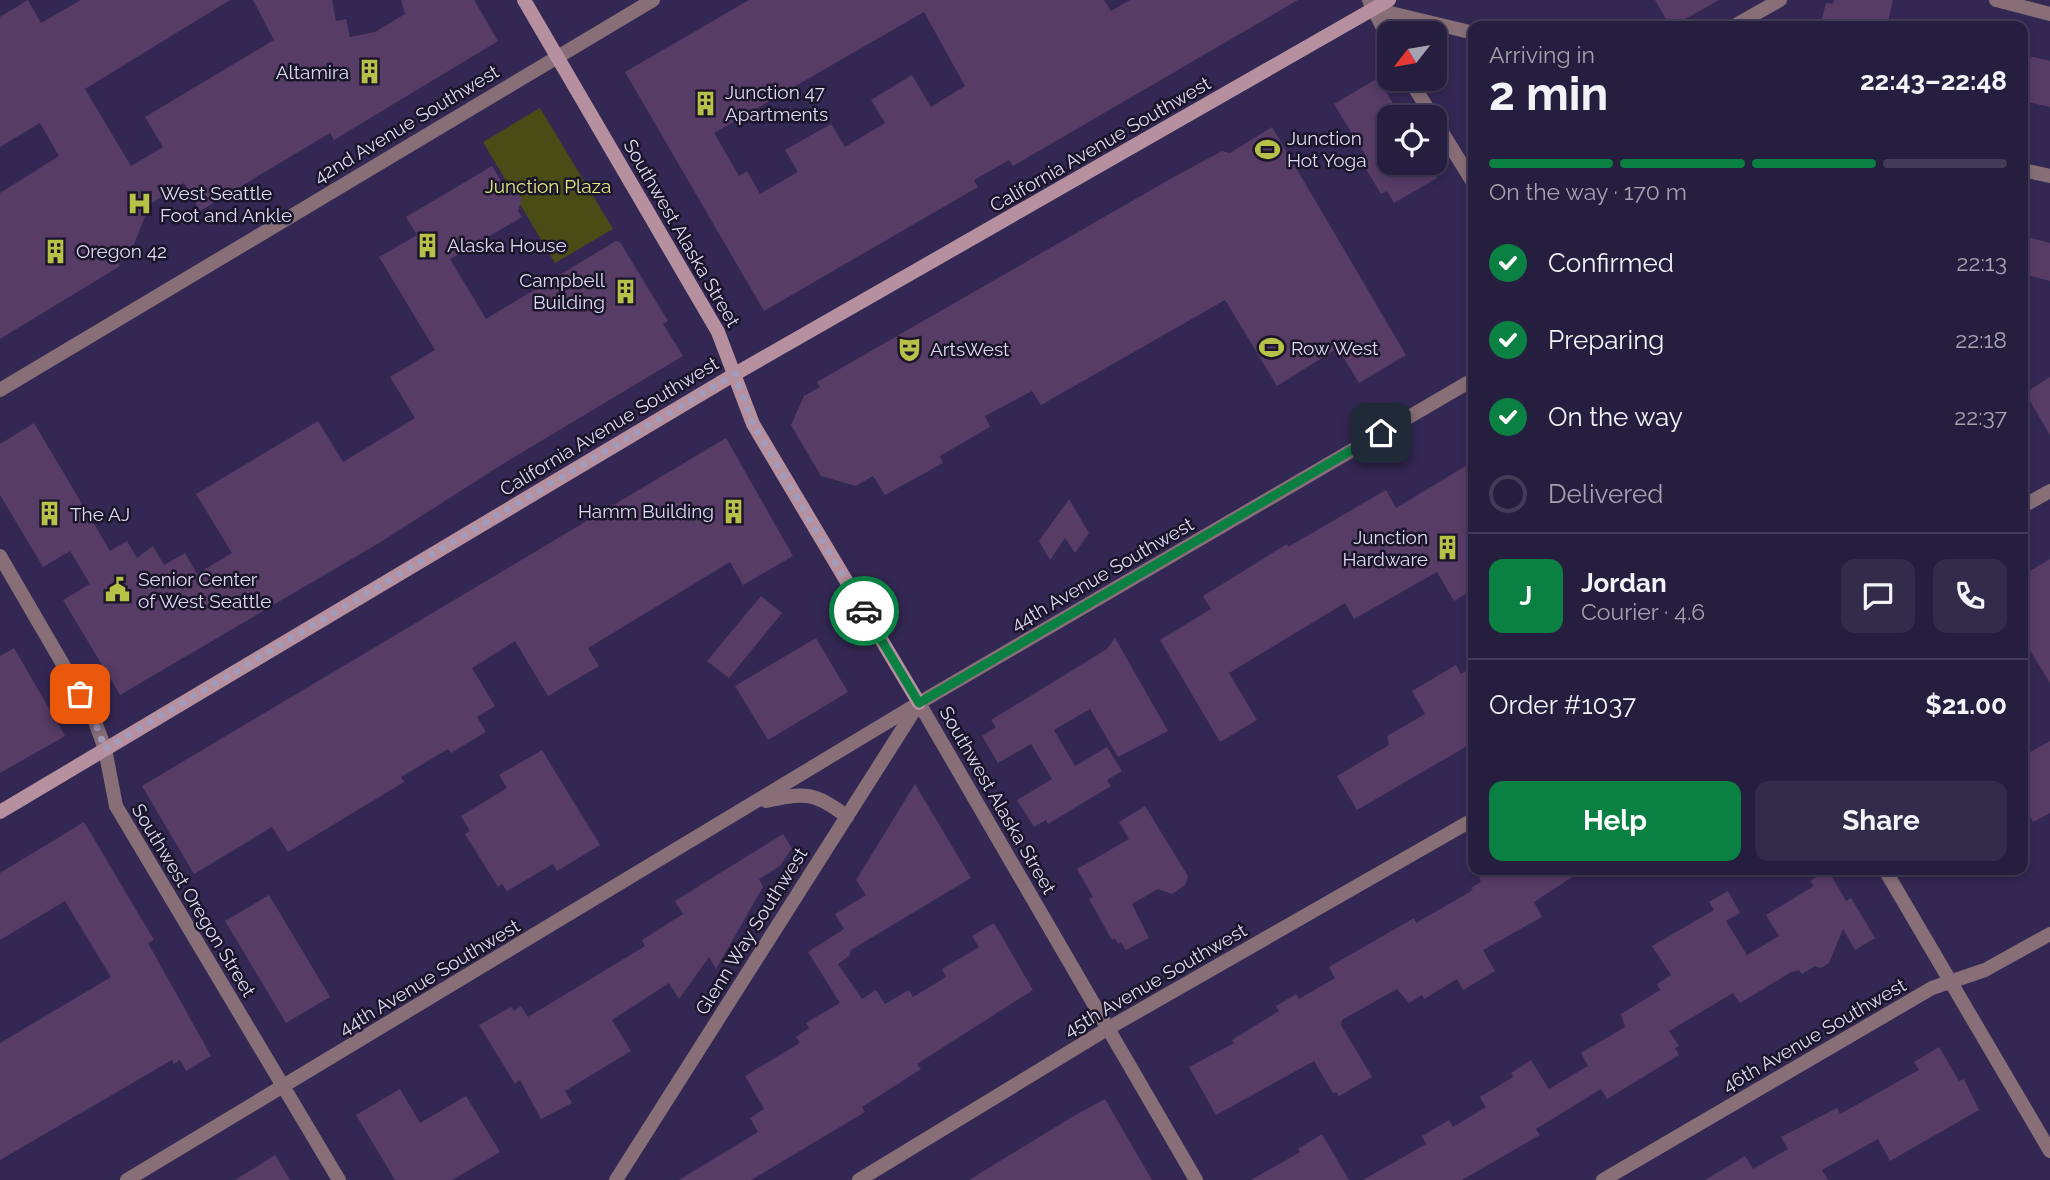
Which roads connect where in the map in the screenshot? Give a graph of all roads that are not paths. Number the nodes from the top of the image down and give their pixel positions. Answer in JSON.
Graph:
{"nodes":[{"id":1,"x":524,"y":0,"type":"edge"},
{"id":2,"x":653,"y":0,"type":"edge"},
{"id":3,"x":1388,"y":0,"type":"edge"},
{"id":4,"x":1780,"y":0,"type":"edge"},
{"id":5,"x":1996,"y":0,"type":"edge"},
{"id":6,"x":1371,"y":4,"type":"edge"},
{"id":7,"x":2050,"y":14,"type":"edge"},
{"id":8,"x":1380,"y":21,"type":"edge"},
{"id":9,"x":1743,"y":21,"type":"edge"},
{"id":10,"x":1468,"y":31,"type":"edge"},
{"id":11,"x":557,"y":56,"type":"junction"},
{"id":12,"x":1447,"y":140,"type":"edge"},
{"id":13,"x":2028,"y":171,"type":"edge"},
{"id":14,"x":1468,"y":174,"type":"edge"},
{"id":15,"x":2050,"y":177,"type":"edge"},
{"id":16,"x":735,"y":374,"type":"junction"},
{"id":17,"x":1468,"y":383,"type":"edge"},
{"id":18,"x":0,"y":390,"type":"edge"},
{"id":19,"x":2050,"y":491,"type":"edge"},
{"id":20,"x":2028,"y":503,"type":"edge"},
{"id":21,"x":0,"y":556,"type":"edge"},
{"id":22,"x":919,"y":703,"type":"junction"},
{"id":23,"x":105,"y":749,"type":"junction"},
{"id":24,"x":751,"y":804,"type":"junction"},
{"id":25,"x":0,"y":813,"type":"edge"},
{"id":26,"x":847,"y":817,"type":"junction"},
{"id":27,"x":1468,"y":822,"type":"edge"},
{"id":28,"x":1888,"y":875,"type":"edge"},
{"id":29,"x":2050,"y":934,"type":"edge"},
{"id":30,"x":1951,"y":982,"type":"junction"},
{"id":31,"x":1107,"y":1029,"type":"junction"},
{"id":32,"x":284,"y":1087,"type":"junction"},
{"id":33,"x":2050,"y":1150,"type":"edge"},
{"id":34,"x":127,"y":1180,"type":"edge"},
{"id":35,"x":339,"y":1180,"type":"edge"},
{"id":36,"x":616,"y":1180,"type":"edge"},
{"id":37,"x":859,"y":1180,"type":"edge"},
{"id":38,"x":1196,"y":1180,"type":"edge"},
{"id":39,"x":1602,"y":1180,"type":"edge"}],
"edges":[{"from":1,"to":11,"type":"main road","name":"Southwest Alaska Street"},
{"from":2,"to":11,"type":"street","name":"42nd Avenue Southwest"},
{"from":3,"to":6,"type":"main road","name":"California Avenue Southwest"},
{"from":4,"to":9,"type":"street"},
{"from":5,"to":7,"type":"street"},
{"from":6,"to":8,"type":"street"},
{"from":6,"to":10,"type":"street"},
{"from":6,"to":16,"type":"main road","name":"California Avenue Southwest"},
{"from":11,"to":16,"type":"main road","name":"Southwest Alaska Street"},
{"from":11,"to":18,"type":"street","name":"42nd Avenue Southwest"},
{"from":12,"to":14,"type":"street"},
{"from":13,"to":15,"type":"street"},
{"from":16,"to":22,"type":"main road","name":"Southwest Alaska Street"},
{"from":16,"to":23,"type":"main road","name":"California Avenue Southwest"},
{"from":17,"to":22,"type":"street","name":"44th Avenue Southwest"},
{"from":19,"to":20,"type":"street"},
{"from":21,"to":23,"type":"street","name":"Southwest Oregon Street"},
{"from":22,"to":24,"type":"street","name":"44th Avenue Southwest"},
{"from":22,"to":26,"type":"street","name":"Glenn Way Southwest"},
{"from":22,"to":31,"type":"street","name":"Southwest Alaska Street"},
{"from":23,"to":25,"type":"main road","name":"California Avenue Southwest"},
{"from":23,"to":32,"type":"street","name":"Southwest Oregon Street"},
{"from":24,"to":26,"type":"street","name":"44th Avenue Southwest"},
{"from":24,"to":32,"type":"street","name":"44th Avenue Southwest"},
{"from":26,"to":36,"type":"street","name":"Glenn Way Southwest"},
{"from":27,"to":31,"type":"street","name":"45th Avenue Southwest"},
{"from":28,"to":30,"type":"street"},
{"from":29,"to":30,"type":"street","name":"46th Avenue Southwest"},
{"from":30,"to":33,"type":"street"},
{"from":30,"to":39,"type":"street","name":"46th Avenue Southwest"},
{"from":31,"to":37,"type":"street","name":"45th Avenue Southwest"},
{"from":31,"to":38,"type":"street","name":"Southwest Alaska Street"},
{"from":32,"to":34,"type":"street","name":"44th Avenue Southwest"},
{"from":32,"to":35,"type":"street","name":"Southwest Oregon Street"}]}
